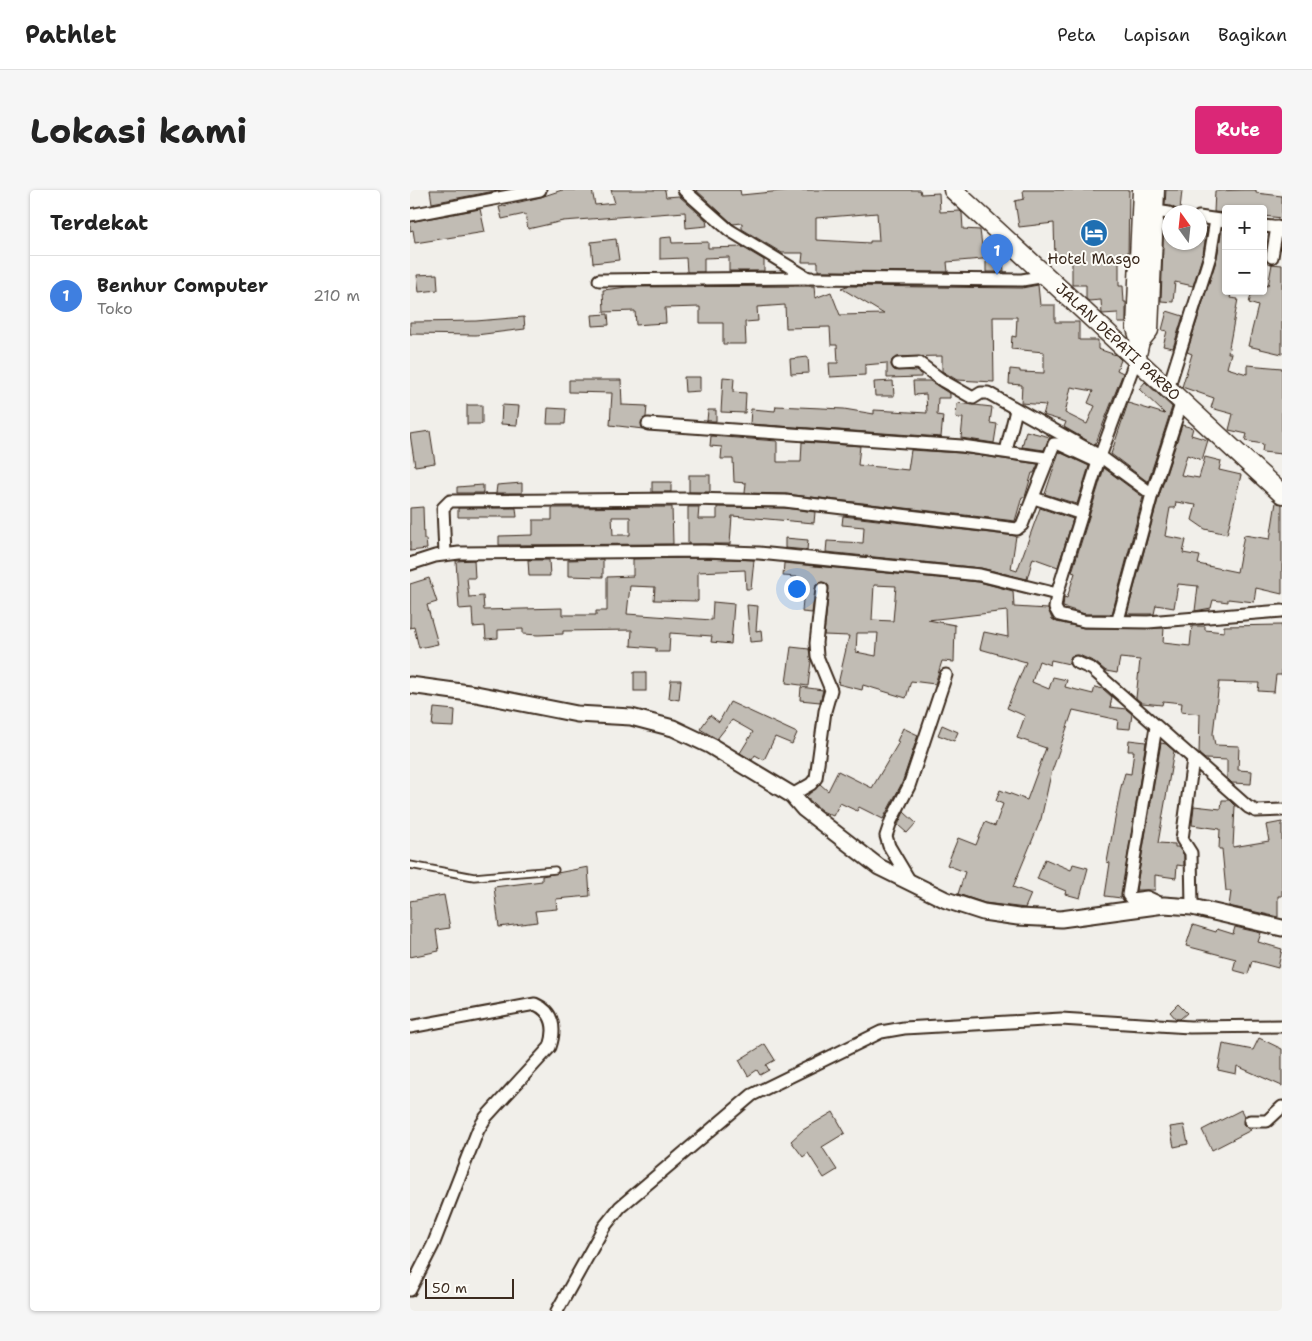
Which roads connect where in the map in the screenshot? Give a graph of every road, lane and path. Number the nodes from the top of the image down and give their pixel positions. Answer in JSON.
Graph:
{"nodes":[{"id":1,"x":540,"y":190,"type":"edge"},
{"id":2,"x":684,"y":190,"type":"edge"},
{"id":3,"x":953,"y":190,"type":"edge"},
{"id":4,"x":1142,"y":190,"type":"edge"},
{"id":5,"x":1155,"y":190,"type":"edge"},
{"id":6,"x":1155,"y":211,"type":"edge"},
{"id":7,"x":410,"y":215,"type":"edge"},
{"id":8,"x":1207,"y":218,"type":"edge"},
{"id":9,"x":1221,"y":220,"type":"edge"},
{"id":10,"x":1279,"y":228,"type":"edge"},
{"id":11,"x":1272,"y":257,"type":"dead end"},
{"id":12,"x":1046,"y":276,"type":"junction"},
{"id":13,"x":809,"y":278,"type":"junction"},
{"id":14,"x":599,"y":280,"type":"dead end"},
{"id":15,"x":1136,"y":359,"type":"junction"},
{"id":16,"x":898,"y":364,"type":"dead end"},
{"id":17,"x":1168,"y":389,"type":"junction"},
{"id":18,"x":1182,"y":401,"type":"junction"},
{"id":19,"x":1015,"y":413,"type":"junction"},
{"id":20,"x":648,"y":424,"type":"dead end"},
{"id":21,"x":1006,"y":451,"type":"junction"},
{"id":22,"x":1046,"y":458,"type":"junction"},
{"id":23,"x":1099,"y":459,"type":"junction"},
{"id":24,"x":1282,"y":494,"type":"edge"},
{"id":25,"x":1034,"y":498,"type":"junction"},
{"id":26,"x":1151,"y":498,"type":"junction"},
{"id":27,"x":1082,"y":514,"type":"junction"},
{"id":28,"x":444,"y":554,"type":"junction"},
{"id":29,"x":410,"y":564,"type":"edge"},
{"id":30,"x":822,"y":589,"type":"dead end"},
{"id":31,"x":1058,"y":594,"type":"junction"},
{"id":32,"x":1282,"y":611,"type":"edge"},
{"id":33,"x":1118,"y":620,"type":"junction"},
{"id":34,"x":1076,"y":662,"type":"dead end"},
{"id":35,"x":946,"y":675,"type":"dead end"},
{"id":36,"x":410,"y":685,"type":"edge"},
{"id":37,"x":1156,"y":727,"type":"junction"},
{"id":38,"x":1194,"y":760,"type":"junction"},
{"id":39,"x":792,"y":796,"type":"junction"},
{"id":40,"x":1282,"y":810,"type":"edge"},
{"id":41,"x":410,"y":865,"type":"edge"},
{"id":42,"x":555,"y":870,"type":"dead end"},
{"id":43,"x":911,"y":884,"type":"junction"},
{"id":44,"x":1164,"y":904,"type":"junction"},
{"id":45,"x":1192,"y":906,"type":"junction"},
{"id":46,"x":1282,"y":928,"type":"edge"},
{"id":47,"x":1282,"y":1026,"type":"edge"},
{"id":48,"x":410,"y":1028,"type":"edge"},
{"id":49,"x":1282,"y":1107,"type":"edge"},
{"id":50,"x":1250,"y":1121,"type":"dead end"},
{"id":51,"x":410,"y":1290,"type":"edge"},
{"id":52,"x":558,"y":1311,"type":"edge"}],
"edges":[{"from":1,"to":7,"type":"street"},
{"from":2,"to":13,"type":"street"},
{"from":3,"to":12,"type":"main road","name":"JALAN DEPATI PARBO"},
{"from":4,"to":6,"type":"main road"},
{"from":5,"to":6,"type":"main road"},
{"from":6,"to":15,"type":"main road"},
{"from":8,"to":9,"type":"street"},
{"from":9,"to":17,"type":"street"},
{"from":10,"to":11,"type":"street"},
{"from":12,"to":13,"type":"street"},
{"from":12,"to":15,"type":"main road","name":"JALAN DEPATI PARBO"},
{"from":13,"to":14,"type":"street"},
{"from":15,"to":17,"type":"main road","name":"JALAN DEPATI PARBO"},
{"from":15,"to":23,"type":"street"},
{"from":16,"to":19,"type":"street"},
{"from":17,"to":18,"type":"main road","name":"JALAN DEPATI PARBO"},
{"from":18,"to":24,"type":"main road","name":"JALAN DEPATI PARBO"},
{"from":18,"to":26,"type":"street"},
{"from":19,"to":21,"type":"street"},
{"from":19,"to":23,"type":"street"},
{"from":20,"to":21,"type":"street"},
{"from":21,"to":22,"type":"street"},
{"from":22,"to":23,"type":"street"},
{"from":22,"to":25,"type":"street"},
{"from":23,"to":26,"type":"street"},
{"from":23,"to":27,"type":"street"},
{"from":25,"to":27,"type":"street"},
{"from":25,"to":28,"type":"street"},
{"from":26,"to":33,"type":"street"},
{"from":27,"to":31,"type":"street"},
{"from":28,"to":29,"type":"street"},
{"from":28,"to":31,"type":"street"},
{"from":30,"to":39,"type":"street"},
{"from":31,"to":33,"type":"street"},
{"from":32,"to":33,"type":"street"},
{"from":34,"to":37,"type":"street"},
{"from":35,"to":43,"type":"street"},
{"from":36,"to":39,"type":"street"},
{"from":37,"to":38,"type":"street"},
{"from":37,"to":44,"type":"street"},
{"from":38,"to":40,"type":"street"},
{"from":38,"to":45,"type":"street"},
{"from":39,"to":43,"type":"street"},
{"from":41,"to":42,"type":"lane"},
{"from":43,"to":44,"type":"street"},
{"from":44,"to":45,"type":"street"},
{"from":45,"to":46,"type":"street"},
{"from":47,"to":52,"type":"street"},
{"from":48,"to":51,"type":"street"},
{"from":49,"to":50,"type":"street"}]}
